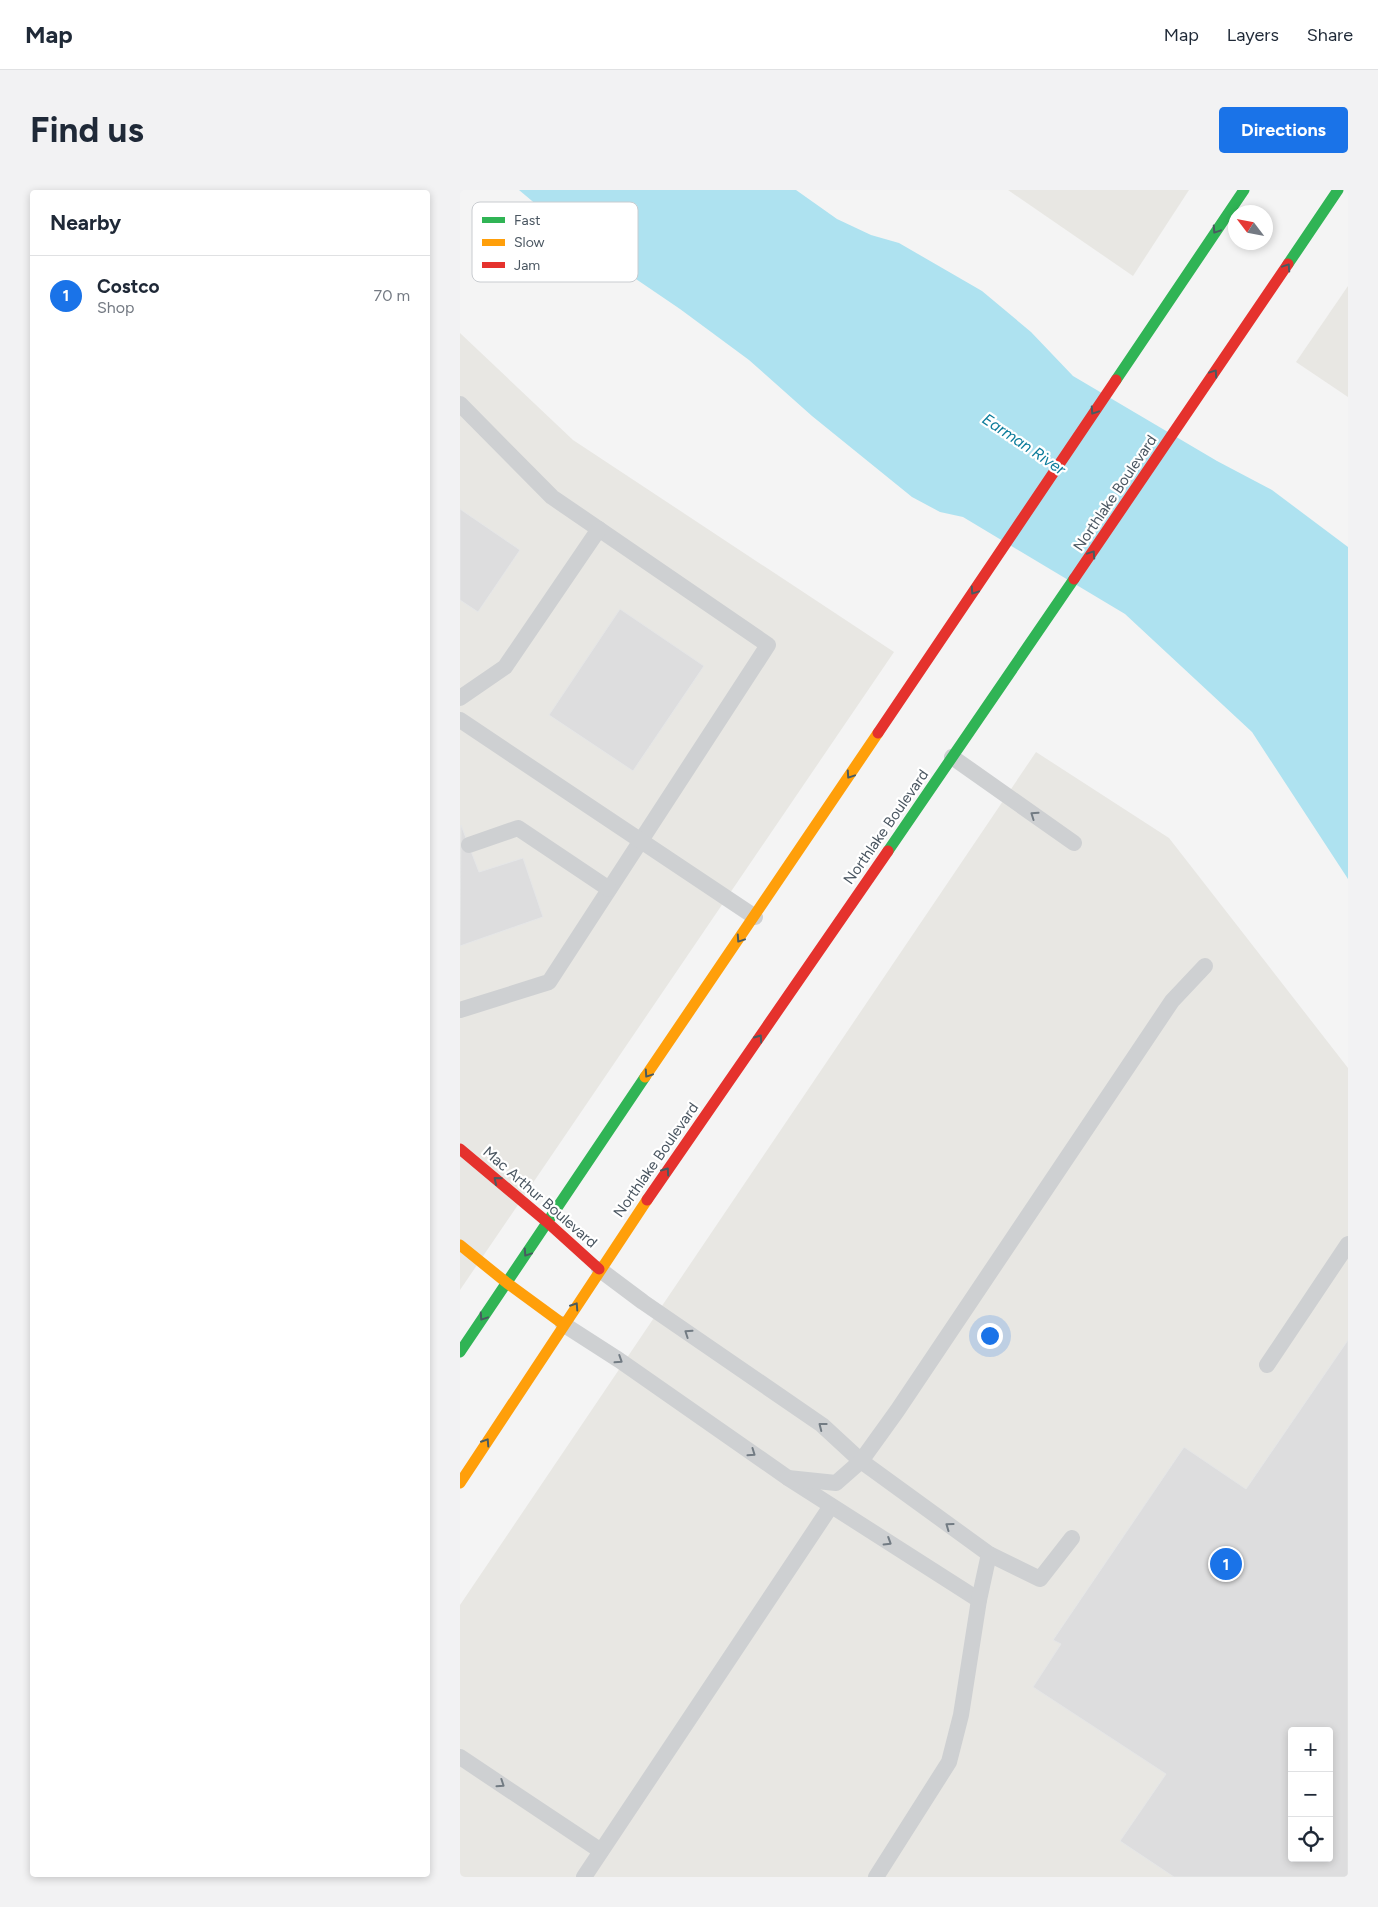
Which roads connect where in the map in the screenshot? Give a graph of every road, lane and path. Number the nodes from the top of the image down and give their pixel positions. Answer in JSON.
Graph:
{"nodes":[{"id":1,"x":1244,"y":190,"type":"edge"},
{"id":2,"x":1338,"y":190,"type":"edge"},
{"id":3,"x":460,"y":404,"type":"edge"},
{"id":4,"x":599,"y":529,"type":"junction"},
{"id":5,"x":460,"y":698,"type":"edge"},
{"id":6,"x":460,"y":720,"type":"edge"},
{"id":7,"x":952,"y":757,"type":"junction"},
{"id":8,"x":640,"y":841,"type":"junction"},
{"id":9,"x":1074,"y":843,"type":"dead end"},
{"id":10,"x":469,"y":845,"type":"dead end"},
{"id":11,"x":609,"y":889,"type":"junction"},
{"id":12,"x":755,"y":917,"type":"junction"},
{"id":13,"x":1205,"y":966,"type":"dead end"},
{"id":14,"x":460,"y":1010,"type":"edge"},
{"id":15,"x":460,"y":1149,"type":"edge"},
{"id":16,"x":547,"y":1222,"type":"junction"},
{"id":17,"x":1348,"y":1244,"type":"edge"},
{"id":18,"x":460,"y":1245,"type":"edge"},
{"id":19,"x":599,"y":1269,"type":"junction"},
{"id":20,"x":507,"y":1283,"type":"junction"},
{"id":21,"x":563,"y":1324,"type":"junction"},
{"id":22,"x":460,"y":1352,"type":"edge"},
{"id":23,"x":1267,"y":1365,"type":"dead end"},
{"id":24,"x":861,"y":1461,"type":"junction"},
{"id":25,"x":788,"y":1478,"type":"junction"},
{"id":26,"x":460,"y":1483,"type":"edge"},
{"id":27,"x":831,"y":1506,"type":"junction"},
{"id":28,"x":1072,"y":1538,"type":"dead end"},
{"id":29,"x":989,"y":1554,"type":"junction"},
{"id":30,"x":979,"y":1600,"type":"junction"},
{"id":31,"x":460,"y":1757,"type":"edge"},
{"id":32,"x":601,"y":1851,"type":"junction"},
{"id":33,"x":584,"y":1877,"type":"edge"},
{"id":34,"x":876,"y":1877,"type":"edge"}],
"edges":[{"from":1,"to":12,"type":"main road","one_way":true},
{"from":7,"to":2,"type":"main road","name":"Northlake Boulevard","one_way":true},
{"from":3,"to":4,"type":"lane"},
{"from":4,"to":5,"type":"lane"},
{"from":4,"to":8,"type":"lane"},
{"from":6,"to":8,"type":"lane"},
{"from":9,"to":7,"type":"lane","one_way":true},
{"from":19,"to":7,"type":"main road","name":"Northlake Boulevard","one_way":true},
{"from":8,"to":11,"type":"lane"},
{"from":8,"to":12,"type":"lane"},
{"from":10,"to":11,"type":"lane"},
{"from":11,"to":14,"type":"lane"},
{"from":12,"to":16,"type":"main road","one_way":true},
{"from":13,"to":24,"type":"lane"},
{"from":16,"to":15,"type":"main road","name":"Mac Arthur Boulevard","one_way":true},
{"from":16,"to":19,"type":"main road","name":"Mac Arthur Boulevard"},
{"from":16,"to":20,"type":"main road","one_way":true},
{"from":17,"to":23,"type":"lane"},
{"from":18,"to":20,"type":"main road"},
{"from":21,"to":19,"type":"main road","name":"Northlake Boulevard","one_way":true},
{"from":24,"to":19,"type":"lane","one_way":true},
{"from":20,"to":21,"type":"main road"},
{"from":20,"to":22,"type":"main road","one_way":true},
{"from":21,"to":25,"type":"lane","one_way":true},
{"from":26,"to":21,"type":"main road","name":"Northlake Boulevard","one_way":true},
{"from":24,"to":25,"type":"lane"},
{"from":29,"to":24,"type":"lane","one_way":true},
{"from":25,"to":27,"type":"lane"},
{"from":27,"to":30,"type":"lane","one_way":true},
{"from":27,"to":32,"type":"lane"},
{"from":28,"to":29,"type":"lane"},
{"from":29,"to":30,"type":"lane"},
{"from":30,"to":34,"type":"lane"},
{"from":31,"to":32,"type":"lane","one_way":true},
{"from":32,"to":33,"type":"lane"}]}
